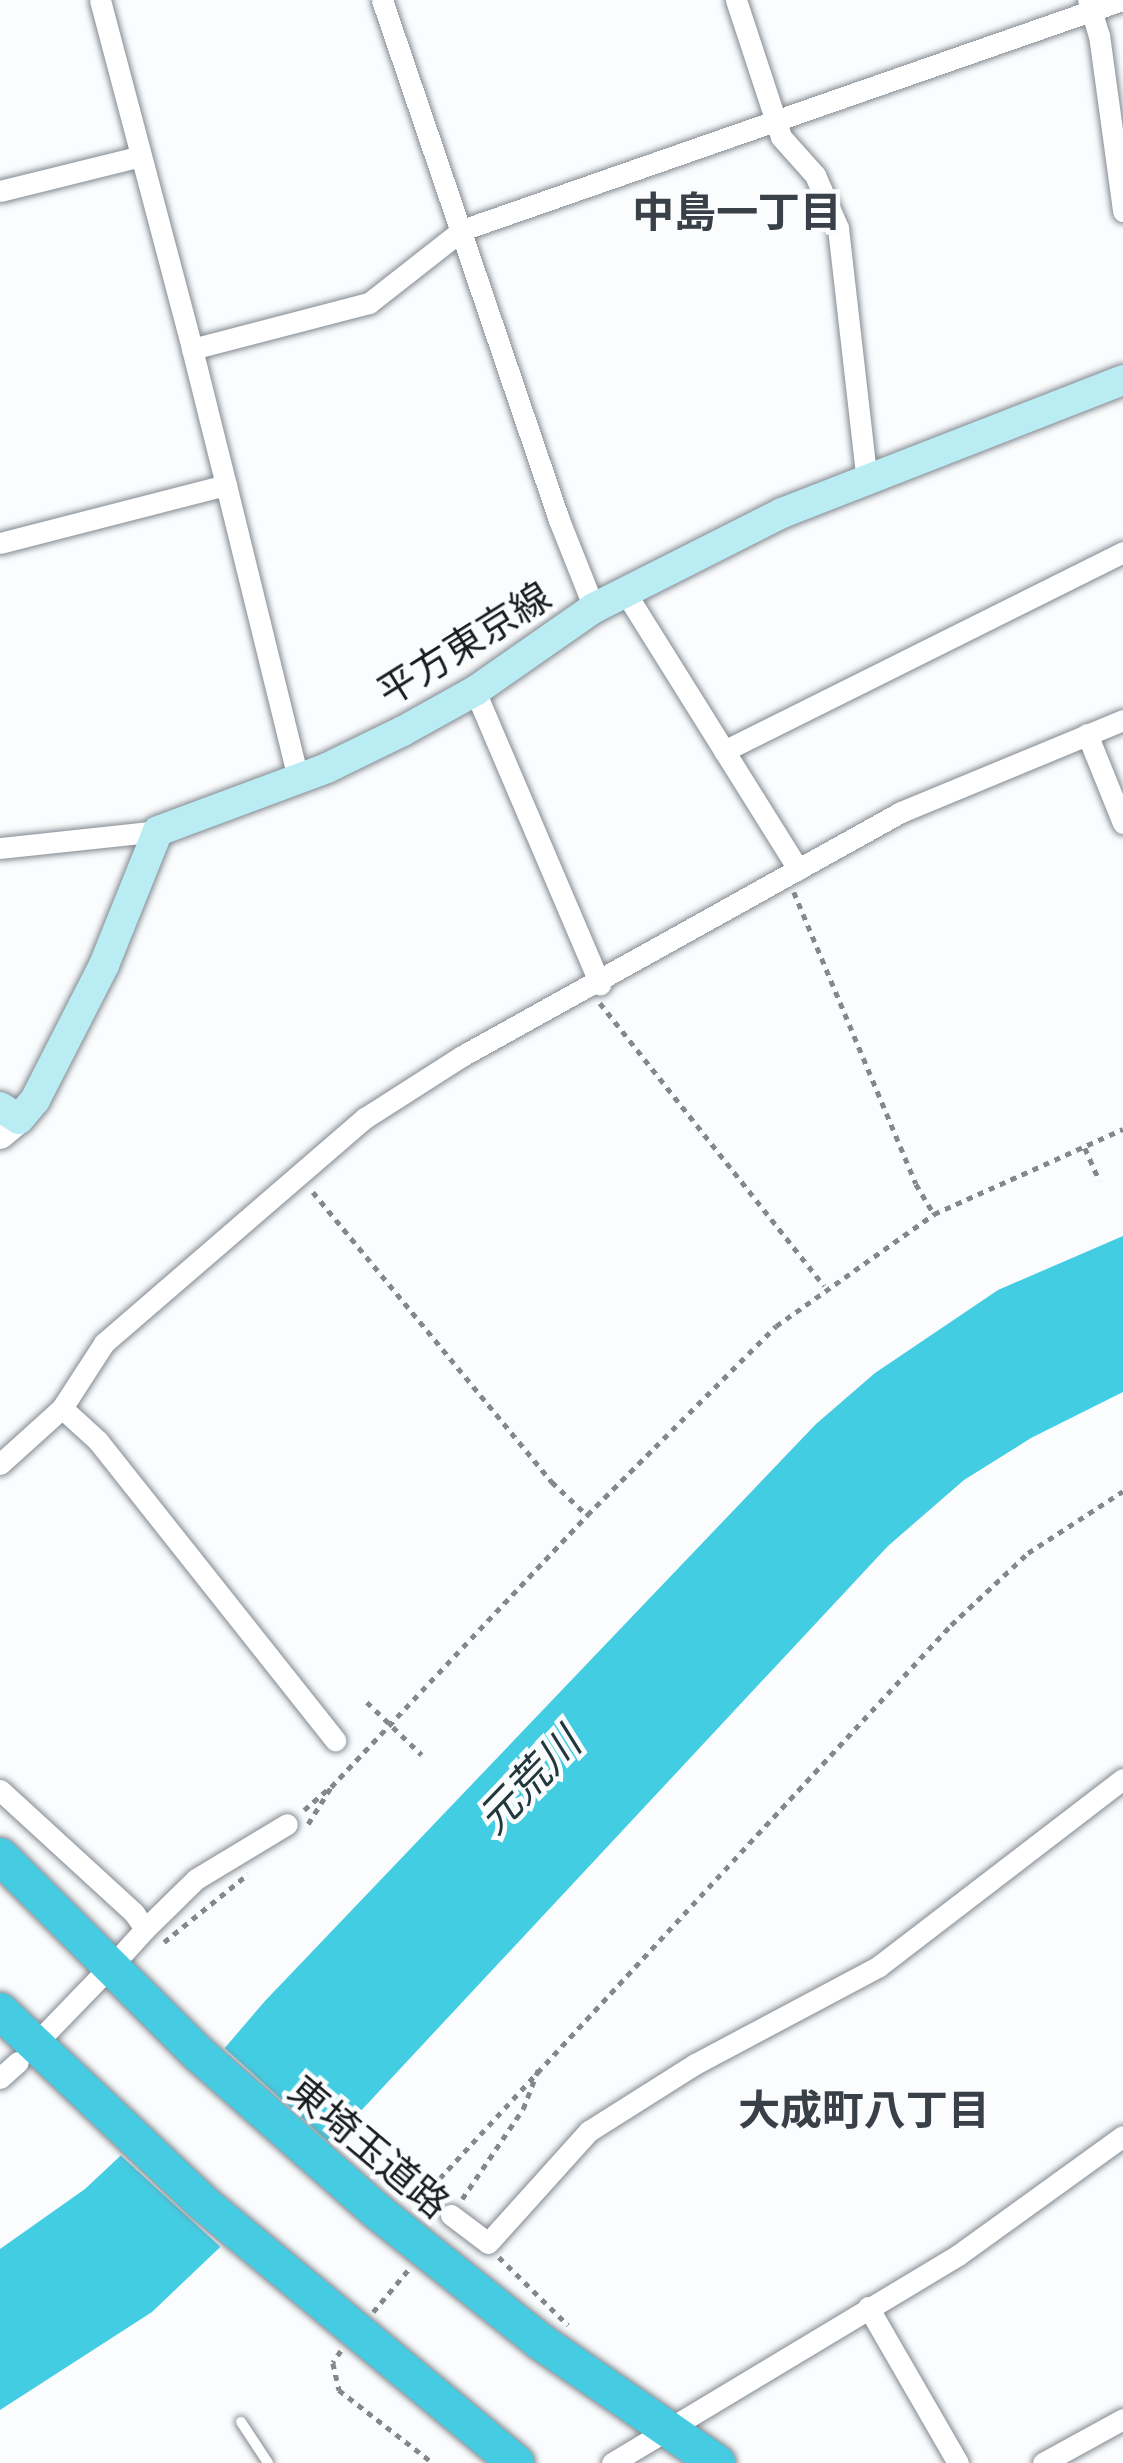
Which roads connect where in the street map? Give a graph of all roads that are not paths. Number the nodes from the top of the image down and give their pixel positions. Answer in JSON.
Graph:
{"nodes":[{"id":1,"x":100,"y":0,"type":"edge"},
{"id":2,"x":382,"y":0,"type":"edge"},
{"id":3,"x":736,"y":0,"type":"edge"},
{"id":4,"x":1122,"y":0,"type":"edge"},
{"id":5,"x":1090,"y":7,"type":"edge"},
{"id":6,"x":777,"y":124,"type":"junction"},
{"id":7,"x":141,"y":156,"type":"junction"},
{"id":8,"x":0,"y":190,"type":"edge"},
{"id":9,"x":1123,"y":211,"type":"edge"},
{"id":10,"x":462,"y":230,"type":"junction"},
{"id":11,"x":192,"y":349,"type":"junction"},
{"id":12,"x":1123,"y":380,"type":"edge"},
{"id":13,"x":866,"y":481,"type":"junction"},
{"id":14,"x":226,"y":485,"type":"junction"},
{"id":15,"x":0,"y":543,"type":"edge"},
{"id":16,"x":1123,"y":552,"type":"edge"},
{"id":17,"x":626,"y":592,"type":"junction"},
{"id":18,"x":594,"y":608,"type":"junction"},
{"id":19,"x":476,"y":691,"type":"junction"},
{"id":20,"x":1123,"y":720,"type":"edge"},
{"id":21,"x":1087,"y":734,"type":"junction"},
{"id":22,"x":724,"y":751,"type":"junction"},
{"id":23,"x":298,"y":778,"type":"junction"},
{"id":24,"x":1123,"y":823,"type":"edge"},
{"id":25,"x":158,"y":831,"type":"junction"},
{"id":26,"x":0,"y":848,"type":"edge"},
{"id":27,"x":792,"y":872,"type":"junction"},
{"id":28,"x":594,"y":987,"type":"junction"},
{"id":29,"x":6,"y":1120,"type":"edge"},
{"id":30,"x":62,"y":1408,"type":"junction"},
{"id":31,"x":0,"y":1464,"type":"edge"},
{"id":32,"x":335,"y":1740,"type":"dead end"},
{"id":33,"x":1123,"y":1779,"type":"edge"},
{"id":34,"x":0,"y":1790,"type":"edge"},
{"id":35,"x":296,"y":1826,"type":"road end"},
{"id":36,"x":0,"y":1856,"type":"edge"},
{"id":37,"x":145,"y":1929,"type":"junction"},
{"id":38,"x":124,"y":1952,"type":"dead end"},
{"id":39,"x":99,"y":1978,"type":"dead end"},
{"id":40,"x":0,"y":2011,"type":"edge"},
{"id":41,"x":40,"y":2039,"type":"dead end"},
{"id":42,"x":18,"y":2062,"type":"dead end"},
{"id":43,"x":0,"y":2078,"type":"edge"},
{"id":44,"x":1123,"y":2136,"type":"edge"},
{"id":45,"x":451,"y":2215,"type":"road end"},
{"id":46,"x":868,"y":2307,"type":"junction"},
{"id":47,"x":1123,"y":2420,"type":"edge"},
{"id":48,"x":241,"y":2422,"type":"dead end"},
{"id":49,"x":665,"y":2428,"type":"junction"},
{"id":50,"x":268,"y":2463,"type":"edge"},
{"id":51,"x":516,"y":2463,"type":"edge"},
{"id":52,"x":612,"y":2463,"type":"edge"},
{"id":53,"x":717,"y":2463,"type":"edge"},
{"id":54,"x":958,"y":2463,"type":"edge"},
{"id":55,"x":1043,"y":2463,"type":"edge"}],
"edges":[{"from":1,"to":7,"type":"street"},
{"from":2,"to":10,"type":"street"},
{"from":3,"to":6,"type":"street"},
{"from":4,"to":5,"type":"street"},
{"from":5,"to":6,"type":"street"},
{"from":5,"to":9,"type":"street"},
{"from":6,"to":10,"type":"street"},
{"from":6,"to":13,"type":"street"},
{"from":7,"to":8,"type":"street"},
{"from":7,"to":11,"type":"street"},
{"from":10,"to":11,"type":"street"},
{"from":10,"to":18,"type":"street"},
{"from":11,"to":14,"type":"street"},
{"from":12,"to":13,"type":"main road","name":"平方東京線"},
{"from":13,"to":17,"type":"main road","name":"平方東京線"},
{"from":14,"to":15,"type":"street"},
{"from":14,"to":23,"type":"street"},
{"from":16,"to":22,"type":"street"},
{"from":17,"to":18,"type":"main road","name":"平方東京線"},
{"from":17,"to":22,"type":"street"},
{"from":18,"to":19,"type":"main road","name":"平方東京線"},
{"from":19,"to":23,"type":"main road","name":"平方東京線"},
{"from":19,"to":28,"type":"street"},
{"from":20,"to":21,"type":"street"},
{"from":21,"to":24,"type":"street"},
{"from":21,"to":27,"type":"street"},
{"from":22,"to":27,"type":"street"},
{"from":23,"to":25,"type":"main road","name":"平方東京線"},
{"from":25,"to":26,"type":"street"},
{"from":25,"to":29,"type":"main road"},
{"from":27,"to":28,"type":"street"},
{"from":28,"to":30,"type":"street"},
{"from":30,"to":31,"type":"street"},
{"from":30,"to":32,"type":"street"},
{"from":33,"to":45,"type":"street"},
{"from":34,"to":37,"type":"street"},
{"from":35,"to":37,"type":"street"},
{"from":36,"to":49,"type":"highway","name":"東埼玉道路"},
{"from":37,"to":38,"type":"street"},
{"from":39,"to":41,"type":"street"},
{"from":40,"to":51,"type":"highway"},
{"from":42,"to":43,"type":"street"},
{"from":44,"to":46,"type":"street"},
{"from":46,"to":49,"type":"street"},
{"from":46,"to":54,"type":"street"},
{"from":47,"to":55,"type":"street"},
{"from":48,"to":50,"type":"lane"},
{"from":49,"to":52,"type":"street"},
{"from":49,"to":53,"type":"highway","name":"東埼玉道路"}]}
